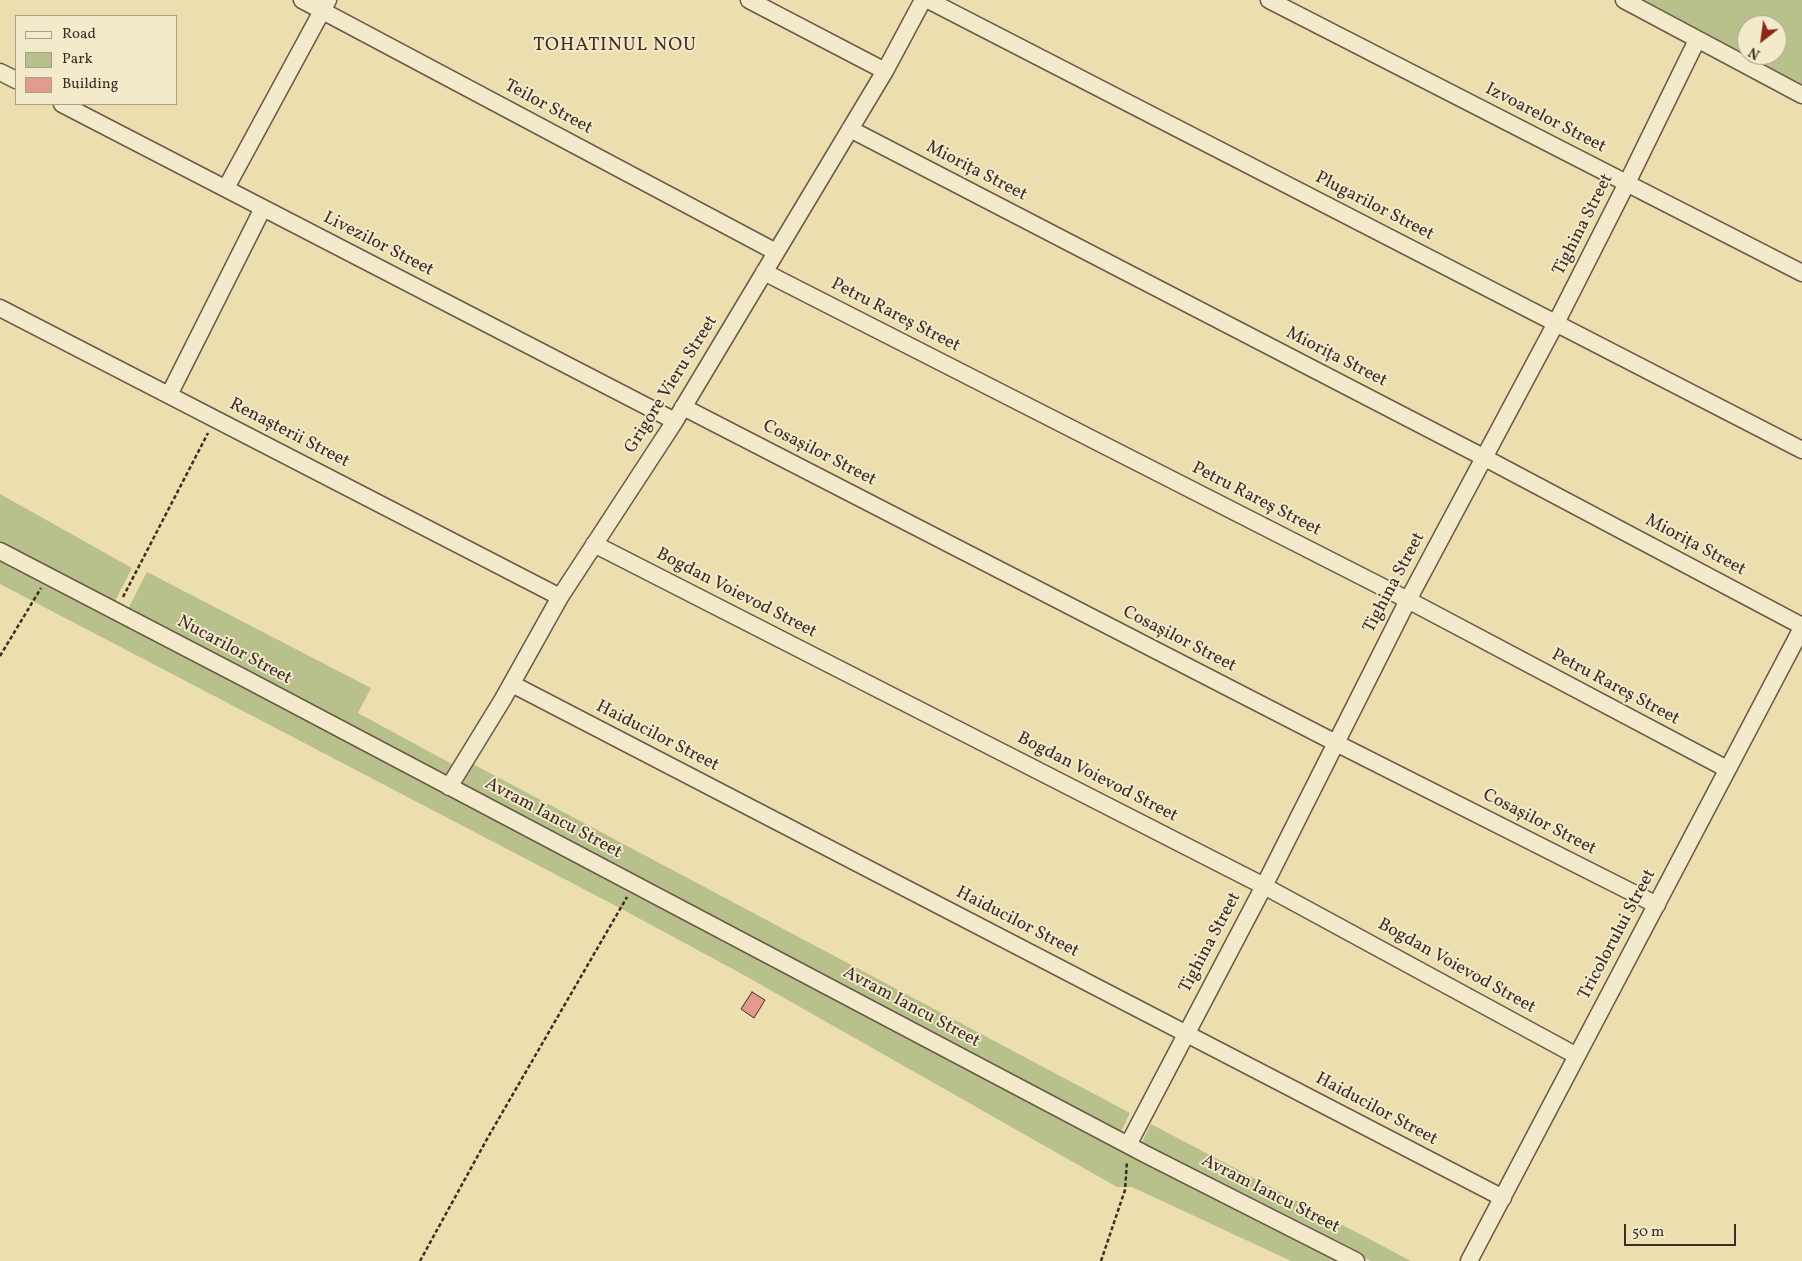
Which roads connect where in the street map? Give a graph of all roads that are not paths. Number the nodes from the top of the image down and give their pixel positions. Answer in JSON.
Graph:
{"nodes":[{"id":1,"x":302,"y":0,"type":"edge"},
{"id":2,"x":749,"y":0,"type":"edge"},
{"id":3,"x":923,"y":0,"type":"edge"},
{"id":4,"x":928,"y":0,"type":"edge"},
{"id":5,"x":1269,"y":0,"type":"edge"},
{"id":6,"x":1624,"y":0,"type":"edge"},
{"id":7,"x":325,"y":5,"type":"edge"},
{"id":8,"x":1697,"y":40,"type":"junction"},
{"id":9,"x":885,"y":71,"type":"junction"},
{"id":10,"x":0,"y":72,"type":"edge"},
{"id":11,"x":15,"y":80,"type":"edge"},
{"id":12,"x":1802,"y":95,"type":"edge"},
{"id":13,"x":64,"y":105,"type":"edge"},
{"id":14,"x":850,"y":129,"type":"junction"},
{"id":15,"x":1627,"y":184,"type":"junction"},
{"id":16,"x":226,"y":188,"type":"junction"},
{"id":17,"x":263,"y":208,"type":"junction"},
{"id":18,"x":776,"y":252,"type":"junction"},
{"id":19,"x":764,"y":272,"type":"junction"},
{"id":20,"x":1802,"y":273,"type":"edge"},
{"id":21,"x":0,"y":308,"type":"edge"},
{"id":22,"x":1556,"y":323,"type":"junction"},
{"id":23,"x":169,"y":395,"type":"junction"},
{"id":24,"x":679,"y":414,"type":"junction"},
{"id":25,"x":1802,"y":450,"type":"edge"},
{"id":26,"x":1485,"y":458,"type":"junction"},
{"id":27,"x":594,"y":544,"type":"junction"},
{"id":28,"x":0,"y":551,"type":"edge"},
{"id":29,"x":560,"y":597,"type":"junction"},
{"id":30,"x":1408,"y":600,"type":"junction"},
{"id":31,"x":1802,"y":627,"type":"edge"},
{"id":32,"x":512,"y":684,"type":"junction"},
{"id":33,"x":1336,"y":743,"type":"junction"},
{"id":34,"x":1727,"y":770,"type":"junction"},
{"id":35,"x":449,"y":787,"type":"junction"},
{"id":36,"x":1264,"y":886,"type":"junction"},
{"id":37,"x":1658,"y":905,"type":"junction"},
{"id":38,"x":1186,"y":1033,"type":"junction"},
{"id":39,"x":1578,"y":1056,"type":"junction"},
{"id":40,"x":1128,"y":1145,"type":"junction"},
{"id":41,"x":1503,"y":1198,"type":"junction"},
{"id":42,"x":1356,"y":1261,"type":"edge"},
{"id":43,"x":1469,"y":1261,"type":"edge"}],
"edges":[{"from":1,"to":7,"type":"street","name":"Teilor Street"},
{"from":2,"to":9,"type":"street"},
{"from":3,"to":9,"type":"street","name":"Grigore Vieru Street"},
{"from":4,"to":22,"type":"street","name":"Plugarilor Street"},
{"from":5,"to":15,"type":"street","name":"Izvoarelor Street"},
{"from":6,"to":8,"type":"street"},
{"from":7,"to":16,"type":"street"},
{"from":7,"to":18,"type":"street","name":"Teilor Street"},
{"from":8,"to":12,"type":"street"},
{"from":8,"to":15,"type":"street","name":"Tighina Street"},
{"from":9,"to":14,"type":"street","name":"Grigore Vieru Street"},
{"from":10,"to":11,"type":"street"},
{"from":13,"to":16,"type":"street","name":"Livezilor Street"},
{"from":14,"to":18,"type":"street","name":"Grigore Vieru Street"},
{"from":14,"to":26,"type":"street","name":"Miorița Street"},
{"from":15,"to":20,"type":"street","name":"Izvoarelor Street"},
{"from":15,"to":22,"type":"street","name":"Tighina Street"},
{"from":16,"to":17,"type":"street","name":"Livezilor Street"},
{"from":17,"to":23,"type":"street"},
{"from":17,"to":24,"type":"street","name":"Livezilor Street"},
{"from":18,"to":19,"type":"street","name":"Grigore Vieru Street"},
{"from":19,"to":24,"type":"street","name":"Grigore Vieru Street"},
{"from":19,"to":30,"type":"street","name":"Petru Rareș Street"},
{"from":21,"to":23,"type":"street","name":"Renașterii Street"},
{"from":22,"to":25,"type":"street","name":"Plugarilor Street"},
{"from":22,"to":26,"type":"street","name":"Tighina Street"},
{"from":23,"to":29,"type":"street","name":"Renașterii Street"},
{"from":24,"to":27,"type":"street","name":"Grigore Vieru Street"},
{"from":24,"to":33,"type":"street","name":"Cosașilor Street"},
{"from":26,"to":30,"type":"street","name":"Tighina Street"},
{"from":26,"to":31,"type":"street","name":"Miorița Street"},
{"from":27,"to":29,"type":"street","name":"Grigore Vieru Street"},
{"from":27,"to":36,"type":"street","name":"Bogdan Voievod Street"},
{"from":28,"to":35,"type":"street","name":"Nucarilor Street"},
{"from":29,"to":32,"type":"street","name":"Grigore Vieru Street"},
{"from":30,"to":33,"type":"street","name":"Tighina Street"},
{"from":30,"to":34,"type":"street","name":"Petru Rareș Street"},
{"from":31,"to":34,"type":"street","name":"Tricolorului Street"},
{"from":32,"to":35,"type":"street","name":"Grigore Vieru Street"},
{"from":32,"to":38,"type":"street","name":"Haiducilor Street"},
{"from":33,"to":36,"type":"street","name":"Tighina Street"},
{"from":33,"to":37,"type":"street","name":"Cosașilor Street"},
{"from":34,"to":37,"type":"street","name":"Tricolorului Street"},
{"from":35,"to":40,"type":"street","name":"Avram Iancu Street"},
{"from":36,"to":38,"type":"street","name":"Tighina Street"},
{"from":36,"to":39,"type":"street","name":"Bogdan Voievod Street"},
{"from":37,"to":39,"type":"street","name":"Tricolorului Street"},
{"from":38,"to":40,"type":"street","name":"Tighina Street"},
{"from":38,"to":41,"type":"street","name":"Haiducilor Street"},
{"from":39,"to":41,"type":"street","name":"Tricolorului Street"},
{"from":40,"to":42,"type":"street","name":"Avram Iancu Street"},
{"from":41,"to":43,"type":"street","name":"Tricolorului Street"}]}
